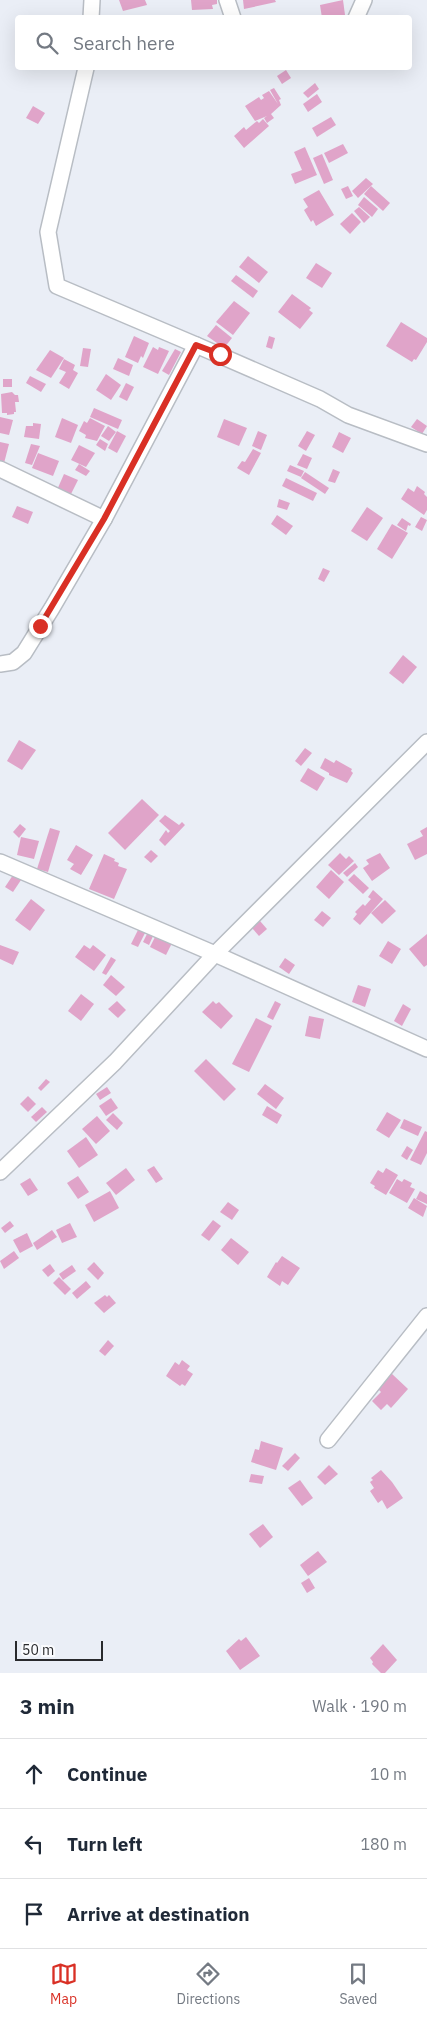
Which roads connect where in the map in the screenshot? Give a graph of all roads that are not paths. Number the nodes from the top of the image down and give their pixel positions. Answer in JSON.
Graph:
{"nodes":[{"id":1,"x":92,"y":0,"type":"edge"},
{"id":2,"x":228,"y":0,"type":"edge"},
{"id":3,"x":364,"y":0,"type":"edge"},
{"id":4,"x":91,"y":15,"type":"edge"},
{"id":5,"x":232,"y":15,"type":"edge"},
{"id":6,"x":357,"y":15,"type":"edge"},
{"id":7,"x":86,"y":70,"type":"edge"},
{"id":8,"x":196,"y":345,"type":"junction"},
{"id":9,"x":427,"y":444,"type":"edge"},
{"id":10,"x":0,"y":469,"type":"edge"},
{"id":11,"x":104,"y":519,"type":"junction"},
{"id":12,"x":0,"y":664,"type":"edge"},
{"id":13,"x":427,"y":742,"type":"edge"},
{"id":14,"x":0,"y":862,"type":"edge"},
{"id":15,"x":215,"y":954,"type":"junction"},
{"id":16,"x":427,"y":1050,"type":"edge"},
{"id":17,"x":0,"y":1172,"type":"edge"},
{"id":18,"x":427,"y":1316,"type":"edge"},
{"id":19,"x":328,"y":1440,"type":"dead end"}],
"edges":[{"from":1,"to":4,"type":"street"},
{"from":2,"to":5,"type":"street"},
{"from":3,"to":6,"type":"street"},
{"from":7,"to":8,"type":"street"},
{"from":8,"to":9,"type":"street"},
{"from":8,"to":11,"type":"street"},
{"from":10,"to":11,"type":"street"},
{"from":11,"to":12,"type":"street"},
{"from":13,"to":15,"type":"street"},
{"from":14,"to":15,"type":"street"},
{"from":15,"to":16,"type":"street"},
{"from":15,"to":17,"type":"street"},
{"from":18,"to":19,"type":"street"}]}
